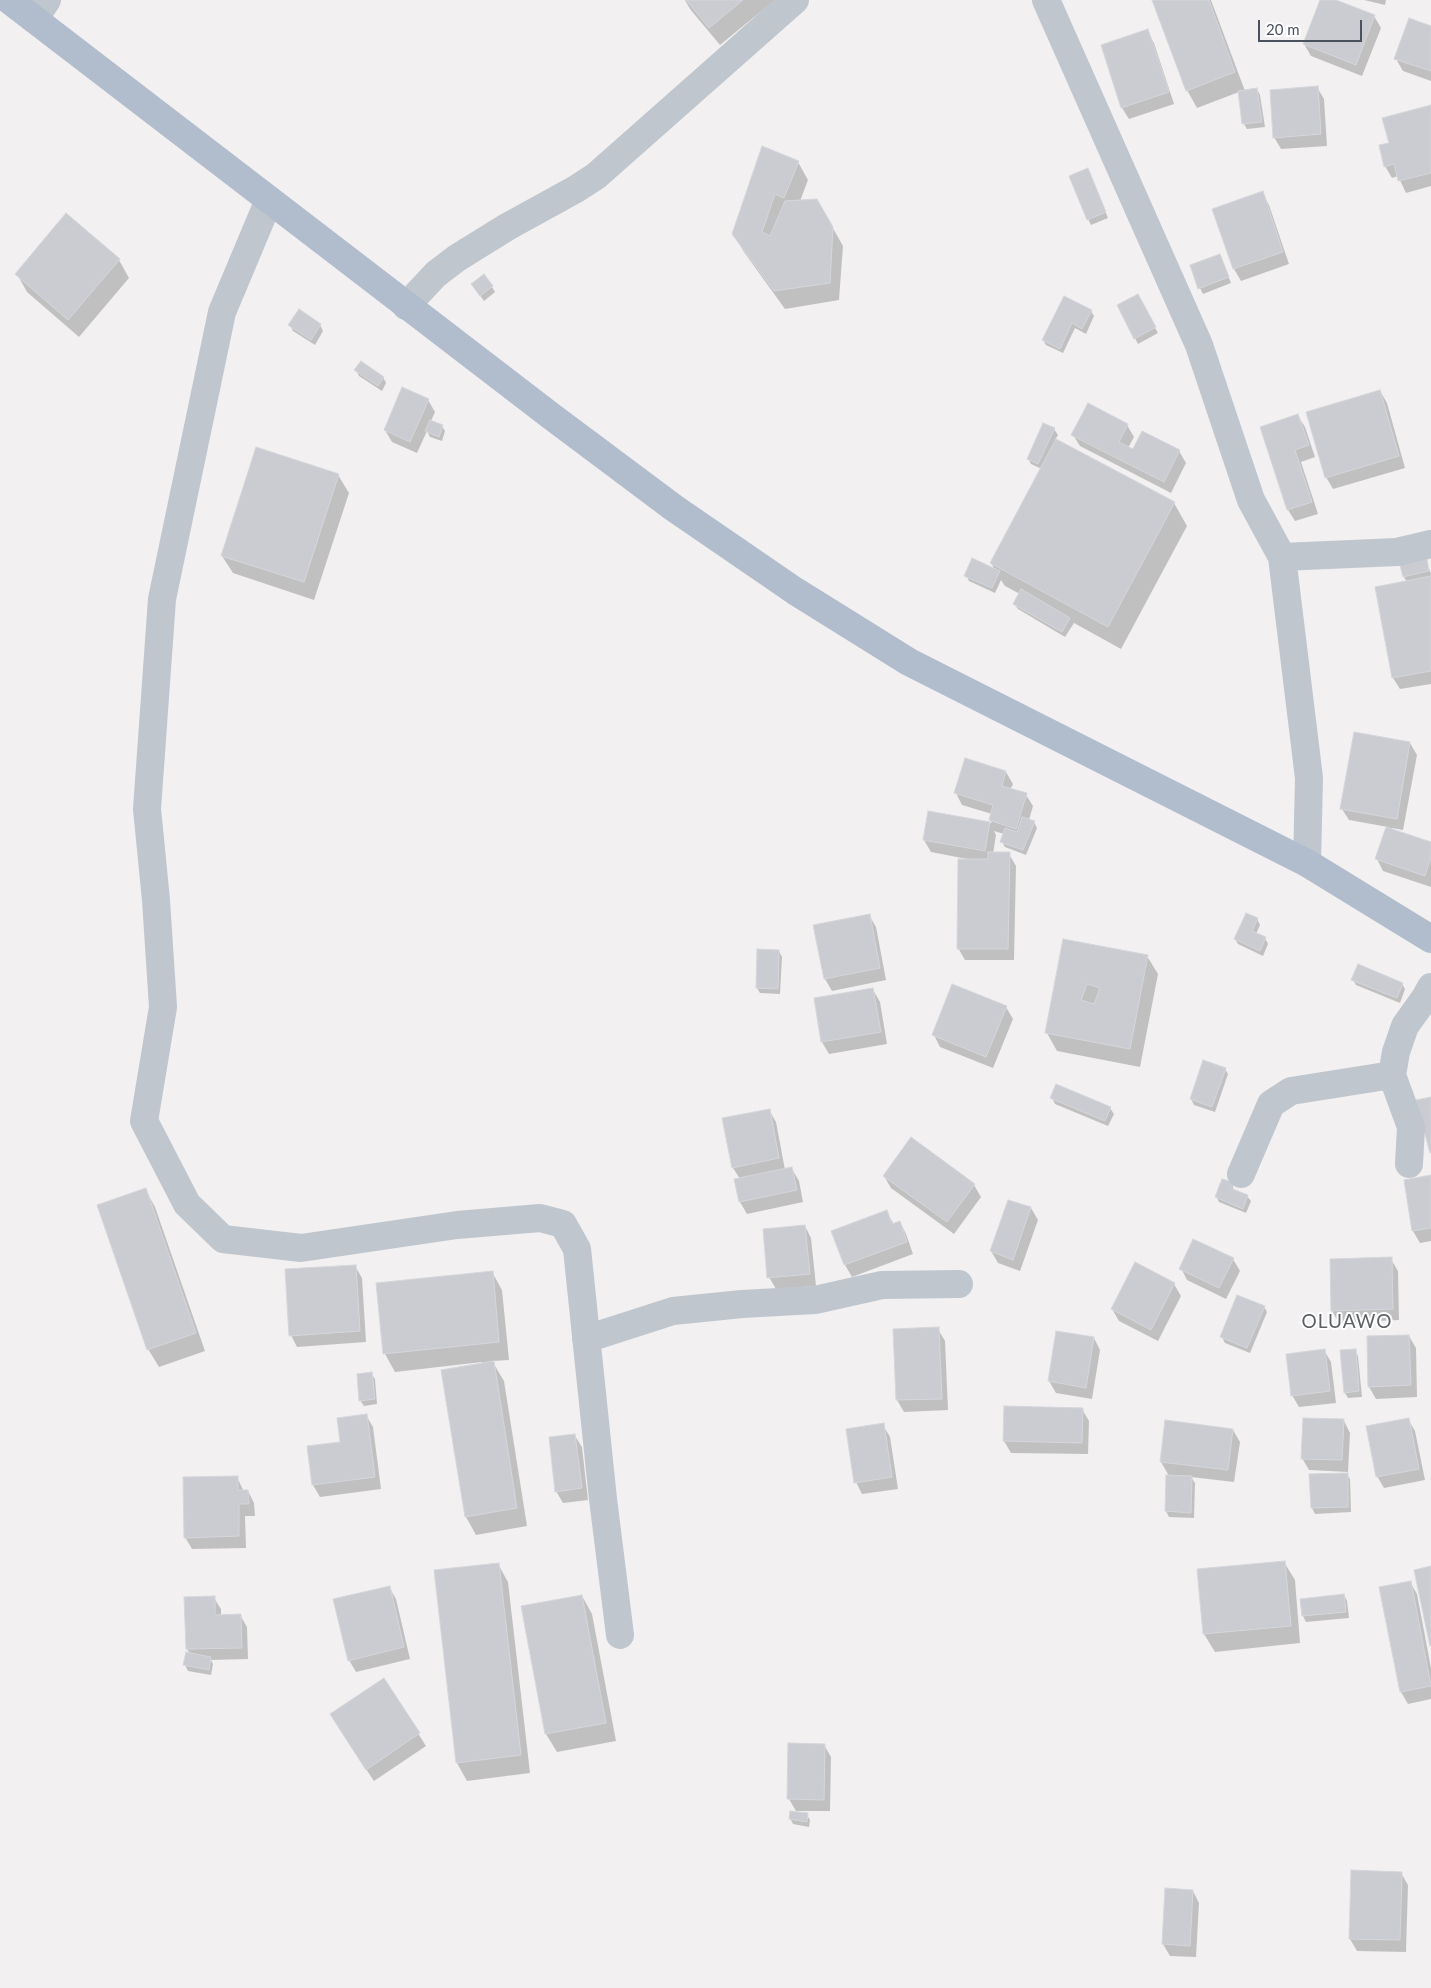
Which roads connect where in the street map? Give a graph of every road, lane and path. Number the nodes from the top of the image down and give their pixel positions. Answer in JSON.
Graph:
{"nodes":[{"id":1,"x":9,"y":0,"type":"edge"},
{"id":2,"x":795,"y":0,"type":"edge"},
{"id":3,"x":1046,"y":0,"type":"edge"},
{"id":4,"x":41,"y":9,"type":"edge"},
{"id":5,"x":269,"y":200,"type":"junction"},
{"id":6,"x":406,"y":306,"type":"junction"},
{"id":7,"x":1431,"y":544,"type":"edge"},
{"id":8,"x":1282,"y":557,"type":"junction"},
{"id":9,"x":1307,"y":863,"type":"junction"},
{"id":10,"x":1431,"y":939,"type":"edge"},
{"id":11,"x":1431,"y":987,"type":"edge"},
{"id":12,"x":1392,"y":1075,"type":"junction"},
{"id":13,"x":1409,"y":1164,"type":"dead end"},
{"id":14,"x":1241,"y":1174,"type":"dead end"},
{"id":15,"x":959,"y":1284,"type":"dead end"},
{"id":16,"x":586,"y":1339,"type":"junction"},
{"id":17,"x":620,"y":1635,"type":"dead end"}],
"edges":[{"from":1,"to":4,"type":"main road"},
{"from":2,"to":6,"type":"street"},
{"from":3,"to":8,"type":"street"},
{"from":4,"to":5,"type":"main road"},
{"from":5,"to":6,"type":"main road"},
{"from":5,"to":16,"type":"street"},
{"from":6,"to":9,"type":"main road"},
{"from":7,"to":8,"type":"street"},
{"from":8,"to":9,"type":"street"},
{"from":9,"to":10,"type":"main road"},
{"from":11,"to":12,"type":"street"},
{"from":12,"to":13,"type":"street"},
{"from":12,"to":14,"type":"street"},
{"from":15,"to":16,"type":"street"},
{"from":16,"to":17,"type":"street"}]}
